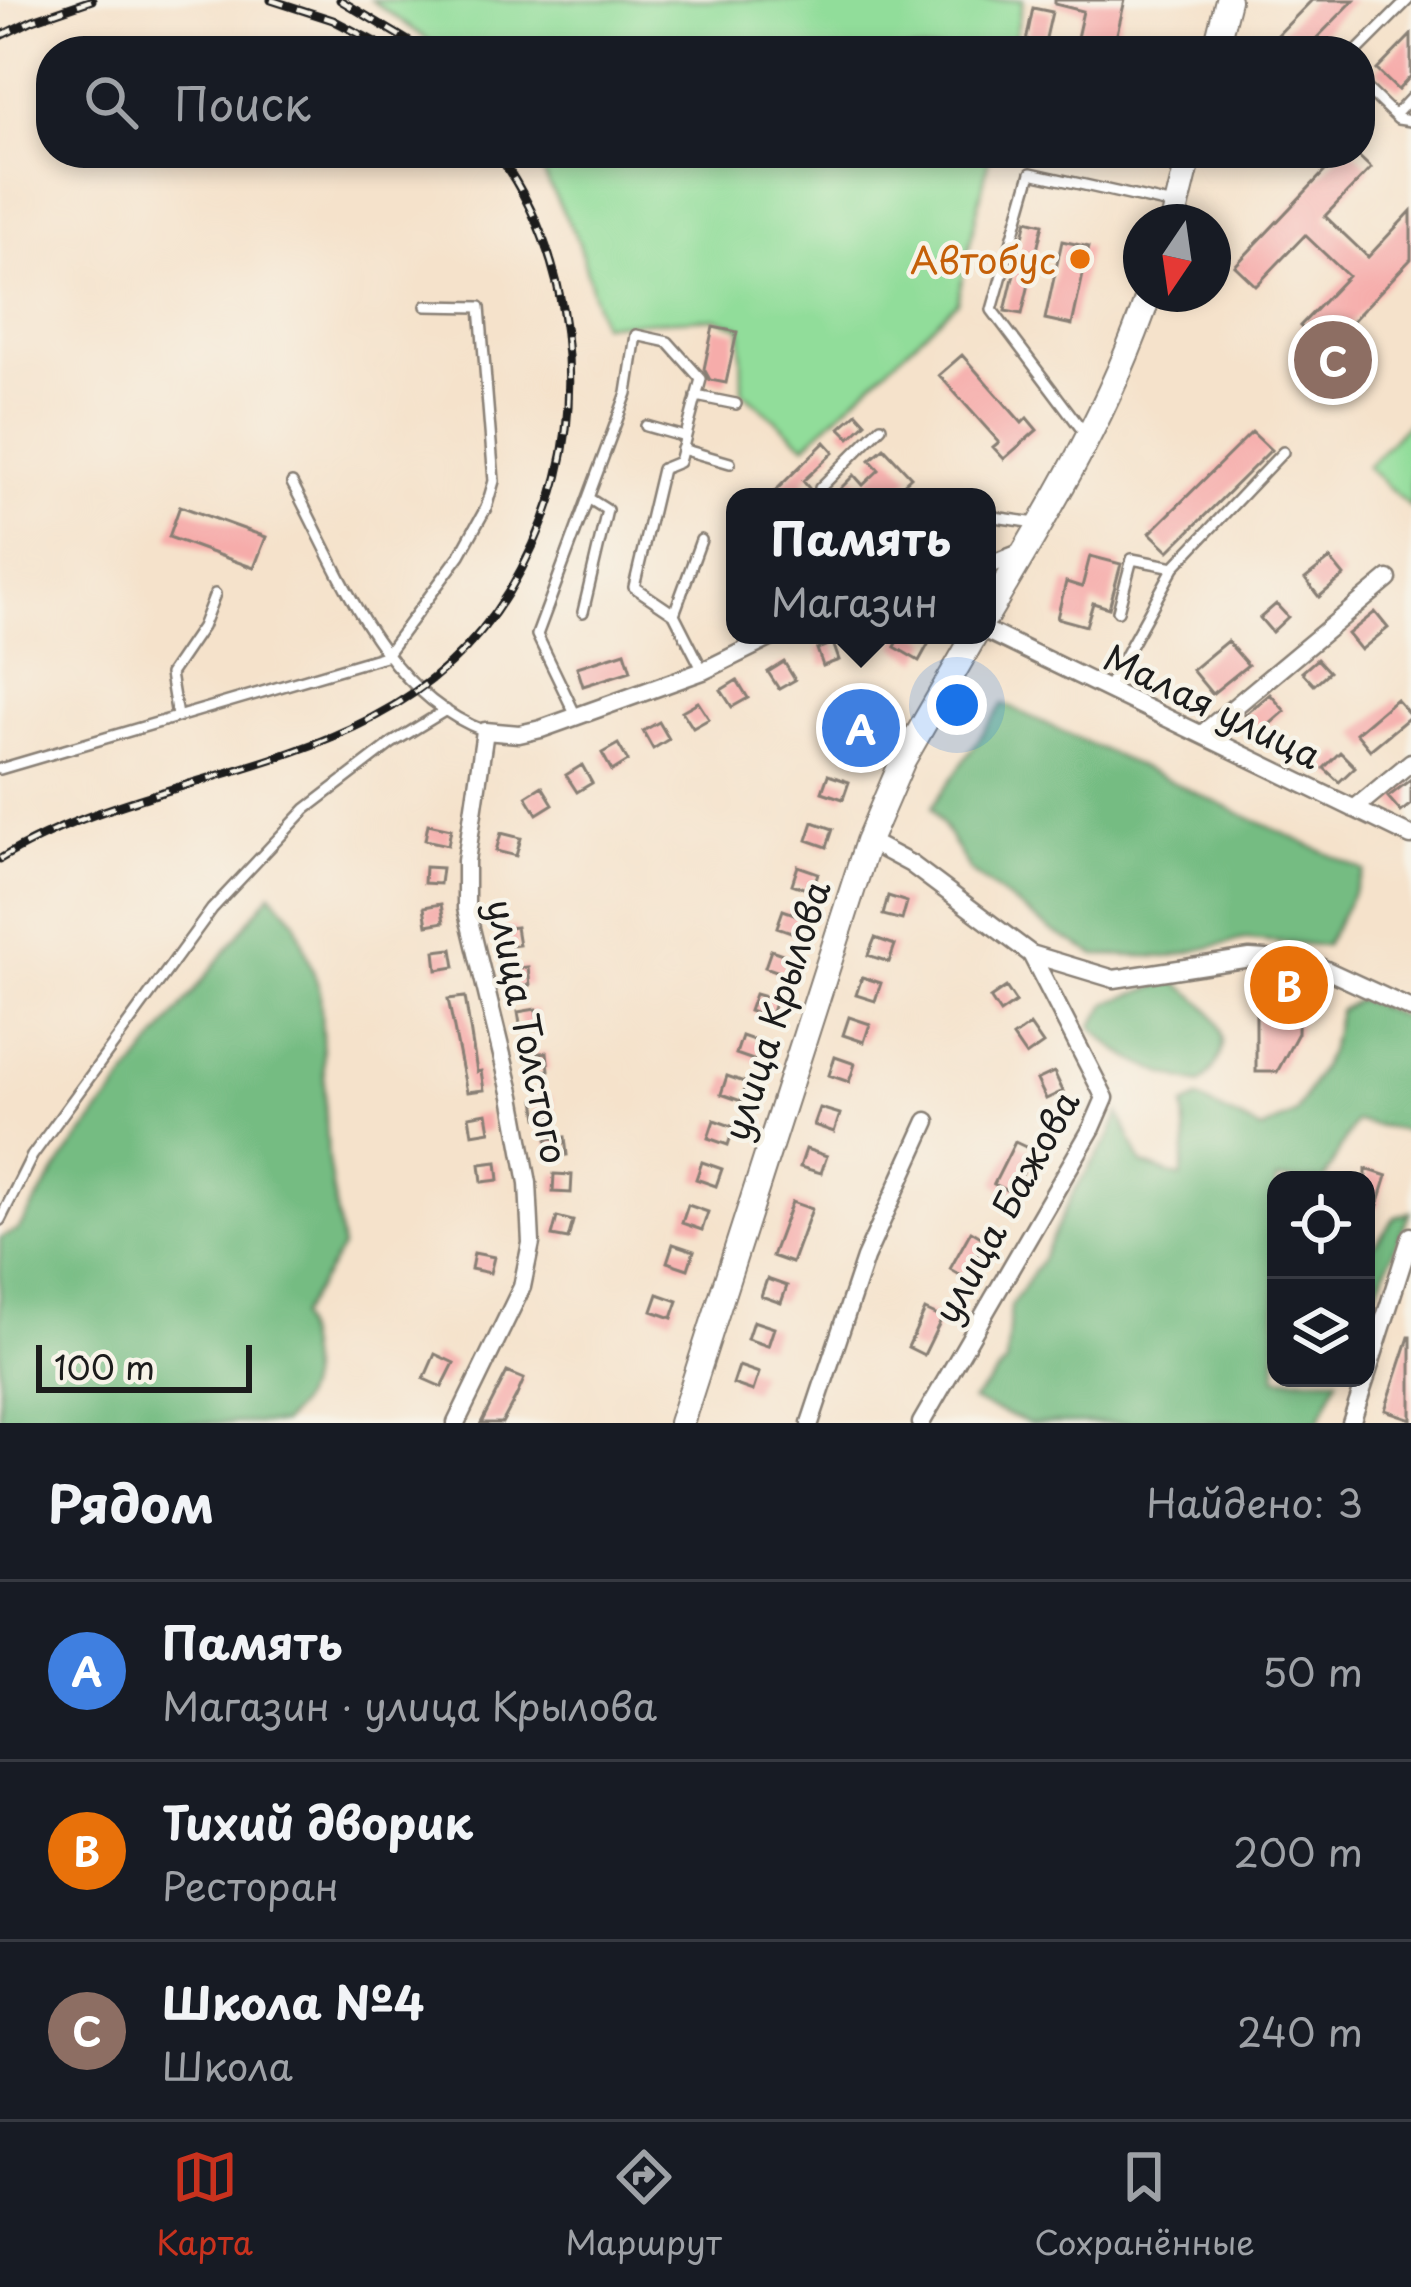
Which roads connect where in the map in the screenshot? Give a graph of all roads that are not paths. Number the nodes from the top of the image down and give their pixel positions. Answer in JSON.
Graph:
{"nodes":[{"id":1,"x":1228,"y":0,"type":"edge"},
{"id":2,"x":1408,"y":0,"type":"edge"},
{"id":3,"x":1219,"y":36,"type":"edge"},
{"id":4,"x":1373,"y":36,"type":"edge"},
{"id":5,"x":1375,"y":97,"type":"edge"},
{"id":6,"x":1411,"y":98,"type":"edge"},
{"id":7,"x":1394,"y":115,"type":"junction"},
{"id":8,"x":1411,"y":121,"type":"edge"},
{"id":9,"x":1187,"y":168,"type":"edge"},
{"id":10,"x":1141,"y":204,"type":"edge"},
{"id":11,"x":1178,"y":204,"type":"edge"},
{"id":12,"x":426,"y":306,"type":"dead end"},
{"id":13,"x":1142,"y":312,"type":"edge"},
{"id":14,"x":696,"y":396,"type":"junction"},
{"id":15,"x":736,"y":404,"type":"dead end"},
{"id":16,"x":646,"y":426,"type":"dead end"},
{"id":17,"x":881,"y":427,"type":"dead end"},
{"id":18,"x":1089,"y":439,"type":"junction"},
{"id":19,"x":684,"y":443,"type":"junction"},
{"id":20,"x":1283,"y":452,"type":"dead end"},
{"id":21,"x":730,"y":464,"type":"dead end"},
{"id":22,"x":292,"y":483,"type":"dead end"},
{"id":23,"x":820,"y":488,"type":"edge"},
{"id":24,"x":588,"y":498,"type":"junction"},
{"id":25,"x":996,"y":517,"type":"edge"},
{"id":26,"x":1041,"y":524,"type":"junction"},
{"id":27,"x":701,"y":540,"type":"dead end"},
{"id":28,"x":1025,"y":551,"type":"junction"},
{"id":29,"x":996,"y":562,"type":"edge"},
{"id":30,"x":1174,"y":567,"type":"junction"},
{"id":31,"x":1388,"y":579,"type":"dead end"},
{"id":32,"x":215,"y":593,"type":"dead end"},
{"id":33,"x":996,"y":600,"type":"edge"},
{"id":34,"x":1118,"y":611,"type":"dead end"},
{"id":35,"x":583,"y":612,"type":"dead end"},
{"id":36,"x":674,"y":614,"type":"junction"},
{"id":37,"x":996,"y":636,"type":"edge"},
{"id":38,"x":757,"y":644,"type":"edge"},
{"id":39,"x":970,"y":644,"type":"edge"},
{"id":40,"x":386,"y":656,"type":"junction"},
{"id":41,"x":703,"y":670,"type":"junction"},
{"id":42,"x":1106,"y":690,"type":"junction"},
{"id":43,"x":446,"y":710,"type":"junction"},
{"id":44,"x":177,"y":716,"type":"junction"},
{"id":45,"x":576,"y":716,"type":"junction"},
{"id":46,"x":485,"y":731,"type":"junction"},
{"id":47,"x":1202,"y":734,"type":"junction"},
{"id":48,"x":1411,"y":762,"type":"edge"},
{"id":49,"x":0,"y":769,"type":"edge"},
{"id":50,"x":1354,"y":809,"type":"junction"},
{"id":51,"x":1411,"y":836,"type":"edge"},
{"id":52,"x":868,"y":842,"type":"junction"},
{"id":53,"x":1031,"y":954,"type":"junction"},
{"id":54,"x":1411,"y":1009,"type":"edge"},
{"id":55,"x":927,"y":1121,"type":"dead end"},
{"id":56,"x":0,"y":1220,"type":"edge"},
{"id":57,"x":1411,"y":1235,"type":"edge"},
{"id":58,"x":1375,"y":1349,"type":"edge"},
{"id":59,"x":1363,"y":1387,"type":"edge"},
{"id":60,"x":456,"y":1423,"type":"edge"},
{"id":61,"x":681,"y":1423,"type":"edge"},
{"id":62,"x":810,"y":1423,"type":"edge"},
{"id":63,"x":921,"y":1423,"type":"edge"},
{"id":64,"x":1351,"y":1423,"type":"edge"}],
"edges":[{"from":1,"to":3,"type":"main road"},
{"from":2,"to":4,"type":"lane"},
{"from":5,"to":7,"type":"lane"},
{"from":6,"to":7,"type":"lane"},
{"from":7,"to":8,"type":"lane"},
{"from":9,"to":11,"type":"main road"},
{"from":10,"to":18,"type":"lane"},
{"from":12,"to":40,"type":"lane"},
{"from":13,"to":18,"type":"main road"},
{"from":14,"to":15,"type":"lane"},
{"from":14,"to":19,"type":"lane"},
{"from":14,"to":24,"type":"lane"},
{"from":16,"to":19,"type":"lane"},
{"from":17,"to":23,"type":"lane"},
{"from":18,"to":26,"type":"main road"},
{"from":19,"to":21,"type":"lane"},
{"from":19,"to":36,"type":"lane"},
{"from":20,"to":30,"type":"lane"},
{"from":22,"to":40,"type":"lane"},
{"from":24,"to":35,"type":"lane"},
{"from":24,"to":45,"type":"lane"},
{"from":25,"to":26,"type":"lane"},
{"from":26,"to":28,"type":"main road"},
{"from":27,"to":36,"type":"lane"},
{"from":28,"to":29,"type":"street"},
{"from":28,"to":33,"type":"main road"},
{"from":30,"to":34,"type":"lane"},
{"from":30,"to":42,"type":"lane"},
{"from":31,"to":47,"type":"street"},
{"from":32,"to":44,"type":"lane"},
{"from":36,"to":41,"type":"lane"},
{"from":37,"to":42,"type":"street","name":"Малая улица"},
{"from":38,"to":41,"type":"street"},
{"from":39,"to":52,"type":"main road","name":"улица Крылова"},
{"from":40,"to":43,"type":"lane"},
{"from":40,"to":44,"type":"lane"},
{"from":41,"to":45,"type":"street"},
{"from":42,"to":47,"type":"street","name":"Малая улица"},
{"from":43,"to":46,"type":"lane"},
{"from":43,"to":56,"type":"lane"},
{"from":44,"to":49,"type":"lane"},
{"from":45,"to":46,"type":"street"},
{"from":46,"to":60,"type":"street","name":"улица Толстого"},
{"from":47,"to":50,"type":"street","name":"Малая улица"},
{"from":48,"to":50,"type":"street"},
{"from":50,"to":51,"type":"street","name":"Малая улица"},
{"from":52,"to":53,"type":"street"},
{"from":52,"to":61,"type":"main road","name":"улица Крылова"},
{"from":53,"to":54,"type":"street"},
{"from":53,"to":63,"type":"street","name":"улица Бажова"},
{"from":55,"to":62,"type":"street"},
{"from":57,"to":58,"type":"street"},
{"from":59,"to":64,"type":"street"}]}
